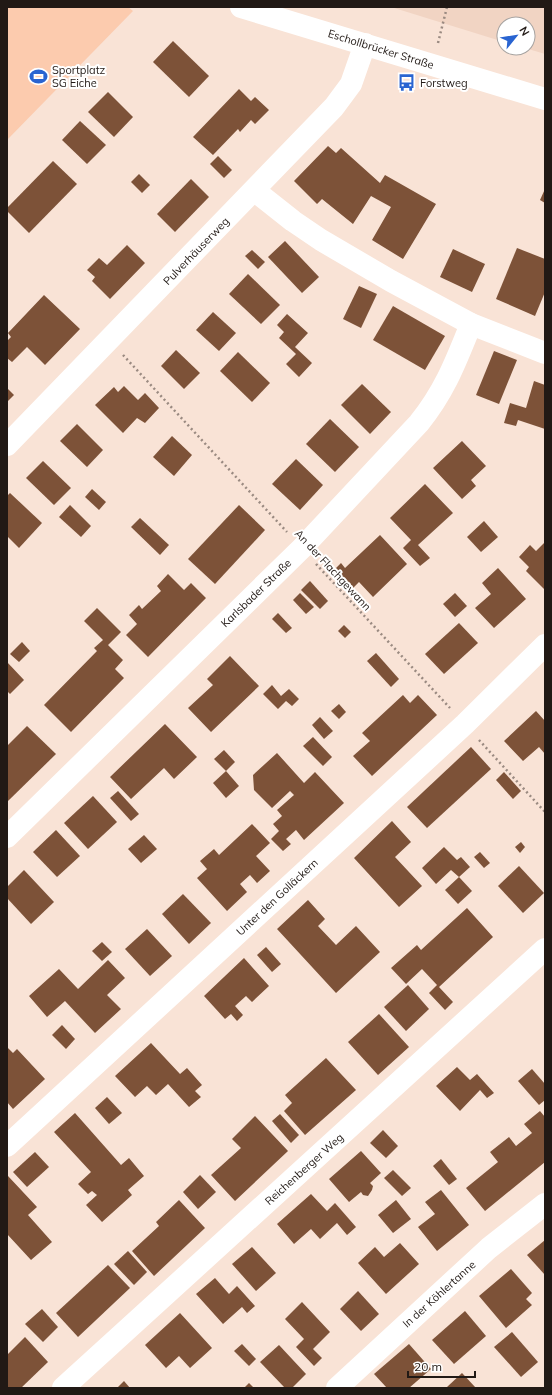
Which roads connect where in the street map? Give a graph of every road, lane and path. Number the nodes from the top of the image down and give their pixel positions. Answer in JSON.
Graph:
{"nodes":[{"id":1,"x":241,"y":7,"type":"edge"},
{"id":2,"x":448,"y":7,"type":"edge"},
{"id":3,"x":365,"y":44,"type":"junction"},
{"id":4,"x":432,"y":65,"type":"junction"},
{"id":5,"x":545,"y":99,"type":"edge"},
{"id":6,"x":255,"y":191,"type":"junction"},
{"id":7,"x":472,"y":324,"type":"junction"},
{"id":8,"x":110,"y":340,"type":"junction"},
{"id":9,"x":545,"y":353,"type":"edge"},
{"id":10,"x":7,"y":445,"type":"edge"},
{"id":11,"x":302,"y":548,"type":"junction"},
{"id":12,"x":545,"y":645,"type":"edge"},
{"id":13,"x":465,"y":724,"type":"junction"},
{"id":14,"x":545,"y":812,"type":"edge"},
{"id":15,"x":7,"y":837,"type":"edge"},
{"id":16,"x":545,"y":949,"type":"edge"},
{"id":17,"x":7,"y":1146,"type":"edge"},
{"id":18,"x":545,"y":1204,"type":"edge"},
{"id":19,"x":63,"y":1388,"type":"edge"},
{"id":20,"x":337,"y":1388,"type":"edge"}],
"edges":[{"from":1,"to":3,"type":"street","name":"Eschollbrücker Straße"},
{"from":2,"to":4,"type":"path"},
{"from":3,"to":4,"type":"street","name":"Eschollbrücker Straße"},
{"from":3,"to":6,"type":"street","name":"Pulverhäuserweg"},
{"from":4,"to":5,"type":"street","name":"Eschollbrücker Straße"},
{"from":6,"to":7,"type":"street"},
{"from":6,"to":8,"type":"street","name":"Pulverhäuserweg"},
{"from":7,"to":9,"type":"street"},
{"from":7,"to":11,"type":"street","name":"Karlsbader Straße"},
{"from":8,"to":10,"type":"street","name":"Pulverhäuserweg"},
{"from":8,"to":11,"type":"path","name":"An der Flachgewann"},
{"from":11,"to":13,"type":"path","name":"An der Flachgewann"},
{"from":11,"to":15,"type":"street","name":"Karlsbader Straße"},
{"from":12,"to":13,"type":"street","name":"Unter den Golläckern"},
{"from":13,"to":14,"type":"path","name":"An der Flachgewann"},
{"from":13,"to":17,"type":"street","name":"Unter den Golläckern"},
{"from":16,"to":19,"type":"street","name":"Reichenberger Weg"},
{"from":18,"to":20,"type":"street","name":"In der Köhlertanne"}]}
